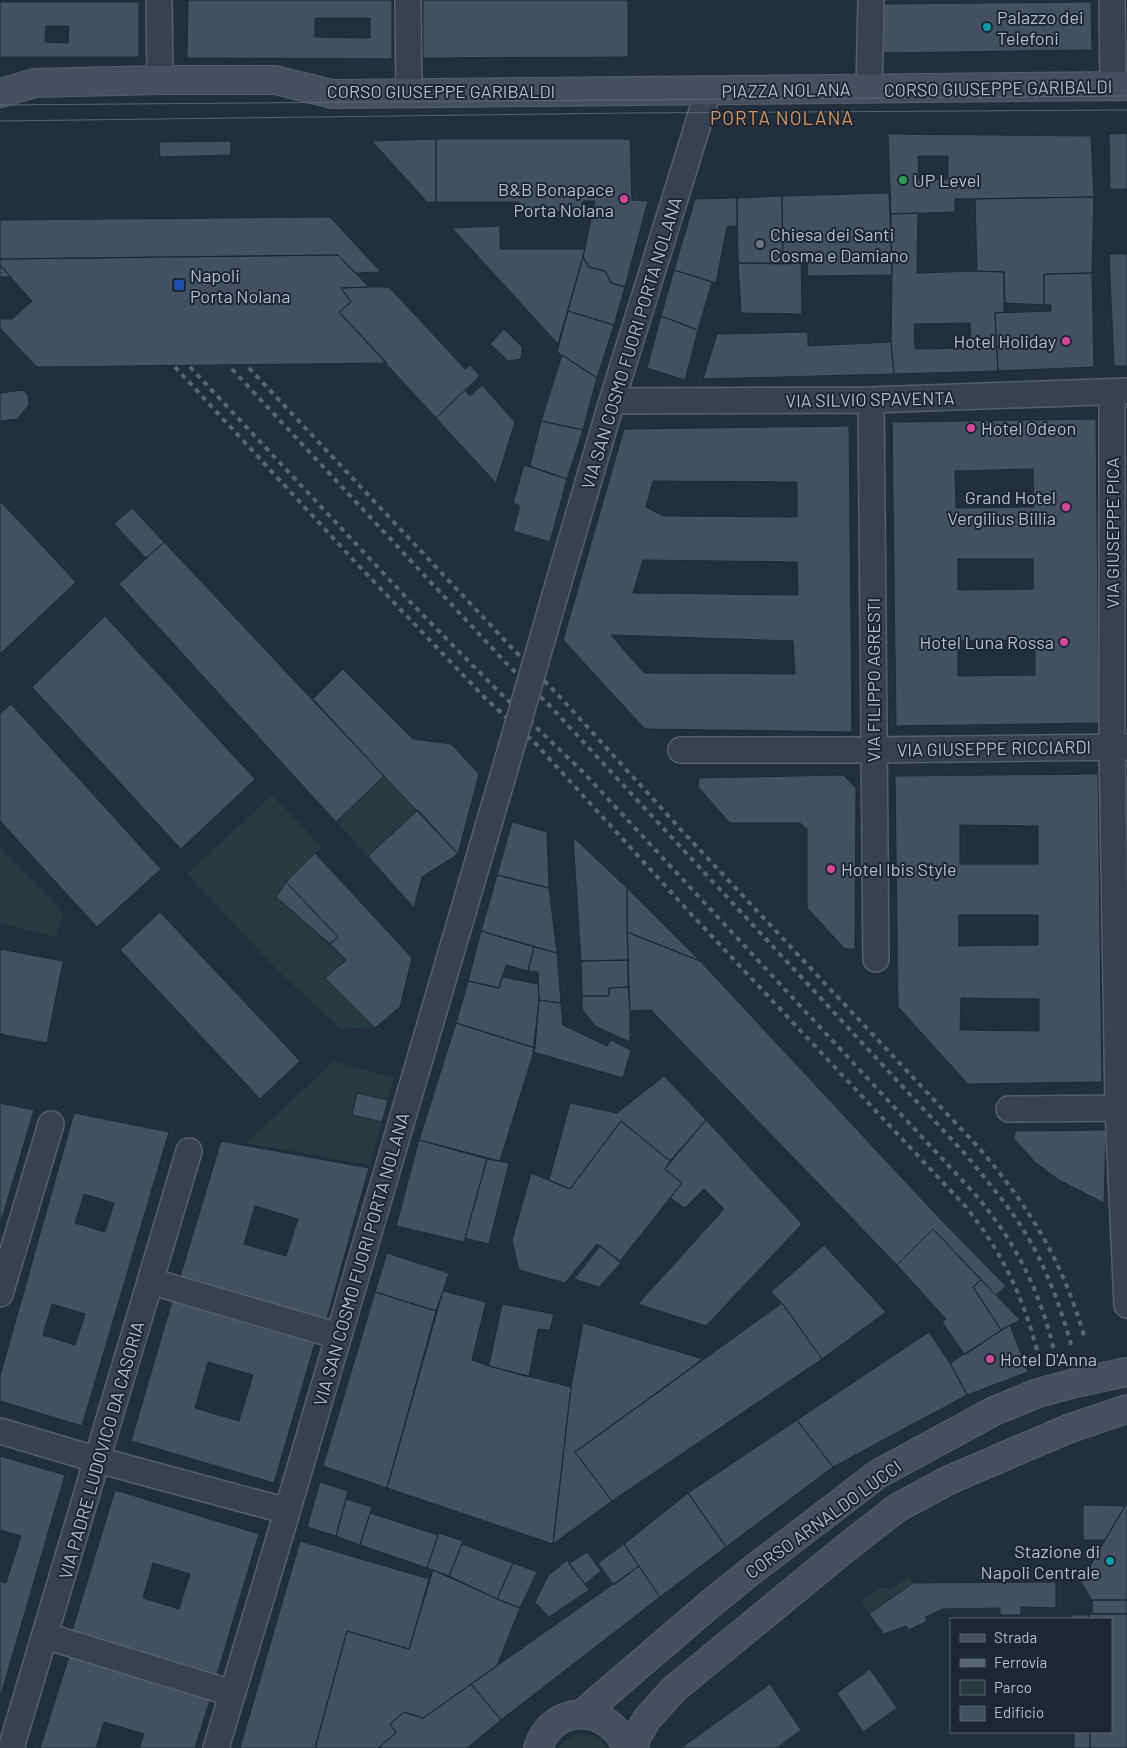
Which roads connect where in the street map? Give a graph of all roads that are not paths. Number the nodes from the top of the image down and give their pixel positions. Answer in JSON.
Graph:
{"nodes":[{"id":1,"x":159,"y":0,"type":"edge"},
{"id":2,"x":408,"y":0,"type":"edge"},
{"id":3,"x":871,"y":0,"type":"edge"},
{"id":4,"x":1112,"y":0,"type":"edge"},
{"id":5,"x":160,"y":80,"type":"junction"},
{"id":6,"x":1120,"y":86,"type":"edge"},
{"id":7,"x":868,"y":89,"type":"junction"},
{"id":8,"x":704,"y":91,"type":"junction"},
{"id":9,"x":0,"y":92,"type":"edge"},
{"id":10,"x":409,"y":93,"type":"junction"},
{"id":11,"x":1119,"y":392,"type":"edge"},
{"id":12,"x":871,"y":400,"type":"junction"},
{"id":13,"x":612,"y":401,"type":"junction"},
{"id":14,"x":1120,"y":747,"type":"edge"},
{"id":15,"x":681,"y":750,"type":"dead end"},
{"id":16,"x":873,"y":750,"type":"junction"},
{"id":17,"x":876,"y":959,"type":"dead end"},
{"id":18,"x":1122,"y":1108,"type":"edge"},
{"id":19,"x":1008,"y":1109,"type":"dead end"},
{"id":20,"x":51,"y":1124,"type":"dead end"},
{"id":21,"x":190,"y":1151,"type":"dead end"},
{"id":22,"x":150,"y":1281,"type":"junction"},
{"id":23,"x":0,"y":1294,"type":"edge"},
{"id":24,"x":1127,"y":1305,"type":"edge"},
{"id":25,"x":338,"y":1336,"type":"junction"},
{"id":26,"x":1127,"y":1372,"type":"edge"},
{"id":27,"x":1127,"y":1409,"type":"edge"},
{"id":28,"x":0,"y":1431,"type":"edge"},
{"id":29,"x":98,"y":1460,"type":"junction"},
{"id":30,"x":287,"y":1511,"type":"junction"},
{"id":31,"x":46,"y":1636,"type":"junction"},
{"id":32,"x":231,"y":1694,"type":"junction"},
{"id":33,"x":582,"y":1714,"type":"junction"},
{"id":34,"x":537,"y":1746,"type":"edge"},
{"id":35,"x":11,"y":1748,"type":"edge"},
{"id":36,"x":216,"y":1748,"type":"edge"},
{"id":37,"x":627,"y":1748,"type":"edge"},
{"id":38,"x":633,"y":1748,"type":"edge"}],
"edges":[{"from":1,"to":5,"type":"street"},
{"from":2,"to":10,"type":"street"},
{"from":3,"to":7,"type":"street"},
{"from":4,"to":6,"type":"street"},
{"from":5,"to":9,"type":"main road","name":"CORSO GIUSEPPE GARIBALDI"},
{"from":5,"to":10,"type":"main road","name":"CORSO GIUSEPPE GARIBALDI"},
{"from":6,"to":7,"type":"main road","name":"CORSO GIUSEPPE GARIBALDI"},
{"from":7,"to":8,"type":"main road","name":"PIAZZA NOLANA"},
{"from":8,"to":10,"type":"main road","name":"CORSO GIUSEPPE GARIBALDI"},
{"from":8,"to":13,"type":"street","name":"VIA SAN COSMO FUORI PORTA NOLANA"},
{"from":11,"to":12,"type":"street","name":"VIA SILVIO SPAVENTA"},
{"from":11,"to":14,"type":"street","name":"VIA GIUSEPPE PICA"},
{"from":12,"to":13,"type":"street","name":"VIA SILVIO SPAVENTA"},
{"from":12,"to":16,"type":"street","name":"VIA FILIPPO AGRESTI"},
{"from":13,"to":25,"type":"street","name":"VIA SAN COSMO FUORI PORTA NOLANA","bridge":true},
{"from":14,"to":16,"type":"street","name":"VIA GIUSEPPE RICCIARDI"},
{"from":14,"to":18,"type":"street","name":"VIA GIUSEPPE PICA"},
{"from":15,"to":16,"type":"street","name":"VIA GIUSEPPE RICCIARDI"},
{"from":16,"to":17,"type":"street","name":"VIA FILIPPO AGRESTI"},
{"from":18,"to":19,"type":"street"},
{"from":18,"to":24,"type":"street","name":"VIA GIUSEPPE PICA"},
{"from":20,"to":23,"type":"street"},
{"from":21,"to":22,"type":"street","name":"VIA PADRE LUDOVICO DA CASORIA"},
{"from":22,"to":25,"type":"street"},
{"from":22,"to":29,"type":"street","name":"VIA PADRE LUDOVICO DA CASORIA"},
{"from":25,"to":30,"type":"street","name":"VIA SAN COSMO FUORI PORTA NOLANA"},
{"from":26,"to":33,"type":"main road","name":"CORSO ARNALDO LUCCI"},
{"from":27,"to":38,"type":"main road","name":"CORSO ARNALDO LUCCI"},
{"from":28,"to":29,"type":"street"},
{"from":29,"to":30,"type":"street"},
{"from":29,"to":31,"type":"street","name":"VIA PADRE LUDOVICO DA CASORIA"},
{"from":30,"to":32,"type":"street","name":"VIA SAN COSMO FUORI PORTA NOLANA"},
{"from":31,"to":32,"type":"street"},
{"from":31,"to":35,"type":"street","name":"VIA PADRE LUDOVICO DA CASORIA"},
{"from":32,"to":36,"type":"street","name":"VIA SAN COSMO FUORI PORTA NOLANA"},
{"from":33,"to":34,"type":"main road"},
{"from":33,"to":37,"type":"main road"}]}
